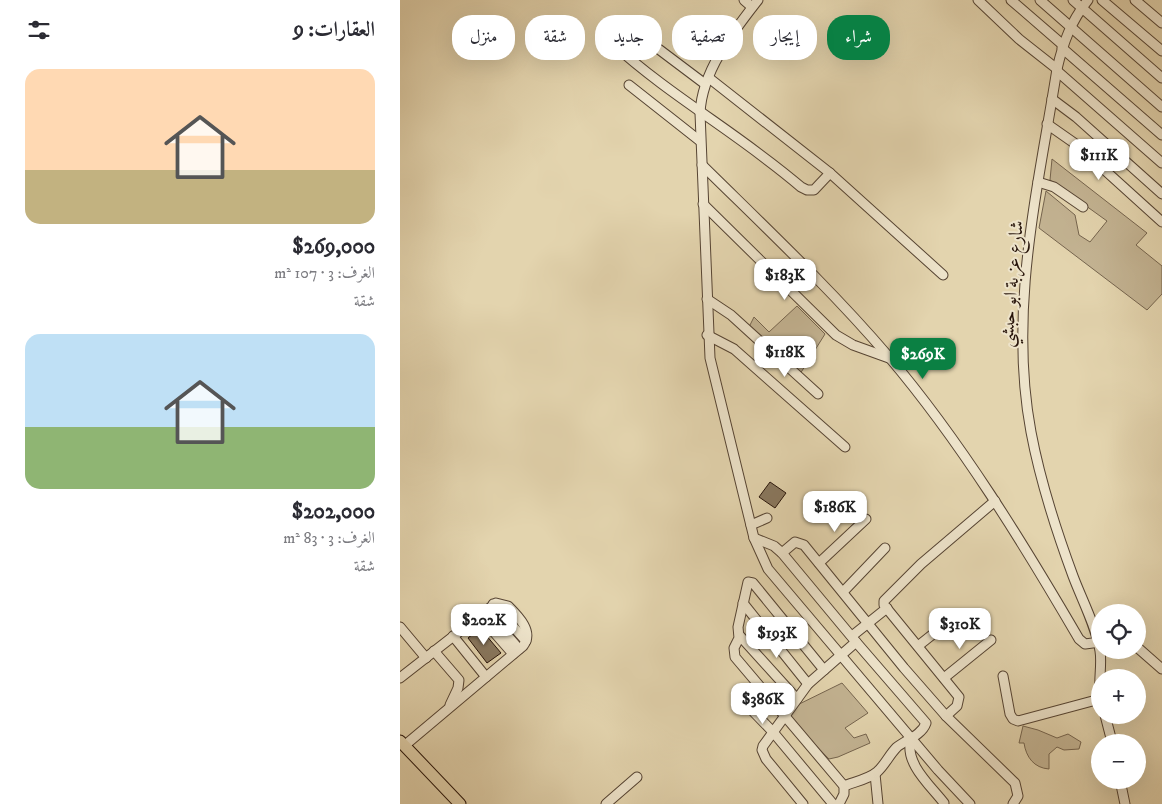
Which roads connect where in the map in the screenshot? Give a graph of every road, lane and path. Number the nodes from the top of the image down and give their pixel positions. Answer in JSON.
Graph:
{"nodes":[{"id":1,"x":744,"y":0,"type":"edge"},
{"id":2,"x":978,"y":0,"type":"edge"},
{"id":3,"x":1011,"y":0,"type":"edge"},
{"id":4,"x":1040,"y":0,"type":"edge"},
{"id":5,"x":1073,"y":0,"type":"edge"},
{"id":6,"x":1102,"y":0,"type":"edge"},
{"id":7,"x":1135,"y":0,"type":"edge"},
{"id":8,"x":755,"y":4,"type":"edge"},
{"id":9,"x":1085,"y":4,"type":"edge"},
{"id":10,"x":1162,"y":23,"type":"edge"},
{"id":11,"x":1070,"y":27,"type":"junction"},
{"id":12,"x":1062,"y":47,"type":"junction"},
{"id":13,"x":662,"y":50,"type":"edge"},
{"id":14,"x":1162,"y":51,"type":"edge"},
{"id":15,"x":630,"y":60,"type":"edge"},
{"id":16,"x":1057,"y":70,"type":"junction"},
{"id":17,"x":1162,"y":78,"type":"edge"},
{"id":18,"x":707,"y":81,"type":"junction"},
{"id":19,"x":629,"y":85,"type":"dead end"},
{"id":20,"x":1052,"y":99,"type":"junction"},
{"id":21,"x":1162,"y":106,"type":"edge"},
{"id":22,"x":700,"y":113,"type":"junction"},
{"id":23,"x":1048,"y":124,"type":"junction"},
{"id":24,"x":1162,"y":135,"type":"edge"},
{"id":25,"x":700,"y":141,"type":"junction"},
{"id":26,"x":1162,"y":162,"type":"edge"},
{"id":27,"x":702,"y":165,"type":"junction"},
{"id":28,"x":830,"y":173,"type":"junction"},
{"id":29,"x":1038,"y":182,"type":"junction"},
{"id":30,"x":1162,"y":194,"type":"edge"},
{"id":31,"x":703,"y":204,"type":"junction"},
{"id":32,"x":1083,"y":207,"type":"dead end"},
{"id":33,"x":1160,"y":216,"type":"edge"},
{"id":34,"x":943,"y":275,"type":"dead end"},
{"id":35,"x":707,"y":299,"type":"junction"},
{"id":36,"x":707,"y":335,"type":"junction"},
{"id":37,"x":890,"y":358,"type":"junction"},
{"id":38,"x":818,"y":394,"type":"dead end"},
{"id":39,"x":845,"y":447,"type":"dead end"},
{"id":40,"x":995,"y":501,"type":"junction"},
{"id":41,"x":767,"y":518,"type":"dead end"},
{"id":42,"x":866,"y":520,"type":"dead end"},
{"id":43,"x":751,"y":525,"type":"junction"},
{"id":44,"x":754,"y":538,"type":"junction"},
{"id":45,"x":885,"y":548,"type":"dead end"},
{"id":46,"x":782,"y":553,"type":"junction"},
{"id":47,"x":819,"y":563,"type":"junction"},
{"id":48,"x":843,"y":592,"type":"junction"},
{"id":49,"x":743,"y":604,"type":"junction"},
{"id":50,"x":887,"y":608,"type":"junction"},
{"id":51,"x":482,"y":612,"type":"junction"},
{"id":52,"x":952,"y":619,"type":"dead end"},
{"id":53,"x":1091,"y":622,"type":"edge"},
{"id":54,"x":868,"y":624,"type":"junction"},
{"id":55,"x":400,"y":627,"type":"edge"},
{"id":56,"x":453,"y":636,"type":"junction"},
{"id":57,"x":740,"y":636,"type":"junction"},
{"id":58,"x":854,"y":639,"type":"junction"},
{"id":59,"x":991,"y":640,"type":"dead end"},
{"id":60,"x":1091,"y":643,"type":"edge"},
{"id":61,"x":918,"y":646,"type":"junction"},
{"id":62,"x":434,"y":651,"type":"junction"},
{"id":63,"x":516,"y":652,"type":"junction"},
{"id":64,"x":840,"y":655,"type":"junction"},
{"id":65,"x":1146,"y":655,"type":"edge"},
{"id":66,"x":426,"y":658,"type":"junction"},
{"id":67,"x":1162,"y":669,"type":"edge"},
{"id":68,"x":824,"y":670,"type":"junction"},
{"id":69,"x":1003,"y":676,"type":"dead end"},
{"id":70,"x":486,"y":677,"type":"junction"},
{"id":71,"x":400,"y":678,"type":"edge"},
{"id":72,"x":944,"y":678,"type":"junction"},
{"id":73,"x":808,"y":684,"type":"junction"},
{"id":74,"x":797,"y":699,"type":"junction"},
{"id":75,"x":1091,"y":701,"type":"edge"},
{"id":76,"x":745,"y":703,"type":"dead end"},
{"id":77,"x":448,"y":709,"type":"junction"},
{"id":78,"x":785,"y":715,"type":"junction"},
{"id":79,"x":946,"y":716,"type":"junction"},
{"id":80,"x":773,"y":732,"type":"junction"},
{"id":81,"x":911,"y":739,"type":"junction"},
{"id":82,"x":402,"y":744,"type":"edge"},
{"id":83,"x":875,"y":774,"type":"junction"},
{"id":84,"x":637,"y":777,"type":"dead end"},
{"id":85,"x":844,"y":786,"type":"junction"},
{"id":86,"x":1122,"y":789,"type":"edge"},
{"id":87,"x":613,"y":802,"type":"edge"},
{"id":88,"x":944,"y":803,"type":"dead end"},
{"id":89,"x":460,"y":804,"type":"edge"},
{"id":90,"x":803,"y":804,"type":"edge"},
{"id":91,"x":833,"y":804,"type":"edge"},
{"id":92,"x":839,"y":804,"type":"edge"},
{"id":93,"x":878,"y":804,"type":"edge"},
{"id":94,"x":970,"y":804,"type":"edge"},
{"id":95,"x":1013,"y":804,"type":"edge"},
{"id":96,"x":1125,"y":804,"type":"edge"}],
"edges":[{"from":1,"to":8,"type":"street"},
{"from":2,"to":16,"type":"street"},
{"from":3,"to":12,"type":"street"},
{"from":4,"to":11,"type":"street"},
{"from":5,"to":9,"type":"street"},
{"from":6,"to":14,"type":"street"},
{"from":7,"to":10,"type":"street"},
{"from":8,"to":18,"type":"street"},
{"from":9,"to":11,"type":"street","name":"شارع عزبة ابو حبشي"},
{"from":9,"to":17,"type":"street"},
{"from":11,"to":12,"type":"street","name":"شارع عزبة ابو حبشي"},
{"from":11,"to":21,"type":"street"},
{"from":12,"to":16,"type":"street","name":"شارع عزبة ابو حبشي"},
{"from":12,"to":24,"type":"street"},
{"from":13,"to":18,"type":"street"},
{"from":15,"to":22,"type":"street"},
{"from":16,"to":20,"type":"street","name":"شارع عزبة ابو حبشي"},
{"from":16,"to":26,"type":"street"},
{"from":18,"to":22,"type":"street"},
{"from":18,"to":28,"type":"street"},
{"from":19,"to":25,"type":"street"},
{"from":20,"to":23,"type":"street","name":"شارع عزبة ابو حبشي"},
{"from":20,"to":30,"type":"street"},
{"from":22,"to":25,"type":"street"},
{"from":22,"to":28,"type":"street"},
{"from":23,"to":29,"type":"street","name":"شارع عزبة ابو حبشي"},
{"from":23,"to":33,"type":"street"},
{"from":25,"to":27,"type":"street"},
{"from":27,"to":31,"type":"street"},
{"from":27,"to":37,"type":"street"},
{"from":28,"to":34,"type":"street"},
{"from":29,"to":32,"type":"street"},
{"from":29,"to":53,"type":"street","name":"شارع عزبة ابو حبشي"},
{"from":31,"to":35,"type":"street"},
{"from":31,"to":37,"type":"street"},
{"from":35,"to":36,"type":"street"},
{"from":35,"to":38,"type":"street"},
{"from":36,"to":39,"type":"street"},
{"from":36,"to":43,"type":"street"},
{"from":37,"to":40,"type":"street"},
{"from":40,"to":50,"type":"street"},
{"from":40,"to":60,"type":"street"},
{"from":41,"to":43,"type":"street"},
{"from":42,"to":47,"type":"street"},
{"from":43,"to":44,"type":"street"},
{"from":44,"to":46,"type":"street"},
{"from":44,"to":64,"type":"street"},
{"from":45,"to":48,"type":"street"},
{"from":46,"to":47,"type":"street"},
{"from":46,"to":58,"type":"street"},
{"from":47,"to":48,"type":"street"},
{"from":48,"to":54,"type":"street"},
{"from":49,"to":57,"type":"street"},
{"from":49,"to":68,"type":"street"},
{"from":49,"to":73,"type":"street"},
{"from":50,"to":54,"type":"street"},
{"from":50,"to":61,"type":"street"},
{"from":51,"to":56,"type":"street"},
{"from":51,"to":63,"type":"street"},
{"from":51,"to":63,"type":"street"},
{"from":52,"to":61,"type":"street"},
{"from":54,"to":58,"type":"street"},
{"from":54,"to":79,"type":"street"},
{"from":55,"to":66,"type":"street"},
{"from":56,"to":62,"type":"street"},
{"from":56,"to":70,"type":"street"},
{"from":57,"to":74,"type":"street"},
{"from":57,"to":78,"type":"street"},
{"from":58,"to":64,"type":"street"},
{"from":58,"to":81,"type":"street"},
{"from":59,"to":72,"type":"street"},
{"from":61,"to":72,"type":"street"},
{"from":62,"to":66,"type":"street"},
{"from":62,"to":77,"type":"street"},
{"from":63,"to":70,"type":"street"},
{"from":64,"to":68,"type":"street"},
{"from":64,"to":81,"type":"street"},
{"from":65,"to":67,"type":"street"},
{"from":66,"to":71,"type":"street"},
{"from":68,"to":73,"type":"street"},
{"from":69,"to":75,"type":"street"},
{"from":70,"to":77,"type":"street"},
{"from":72,"to":79,"type":"street"},
{"from":73,"to":74,"type":"street"},
{"from":74,"to":78,"type":"street"},
{"from":76,"to":80,"type":"street"},
{"from":77,"to":82,"type":"street"},
{"from":78,"to":80,"type":"street"},
{"from":78,"to":85,"type":"street"},
{"from":79,"to":95,"type":"street"},
{"from":80,"to":90,"type":"street"},
{"from":80,"to":91,"type":"street"},
{"from":81,"to":83,"type":"street"},
{"from":81,"to":88,"type":"street"},
{"from":81,"to":94,"type":"street"},
{"from":82,"to":89,"type":"main road"},
{"from":83,"to":85,"type":"street"},
{"from":83,"to":93,"type":"street"},
{"from":84,"to":87,"type":"street"},
{"from":85,"to":92,"type":"street"},
{"from":86,"to":96,"type":"street"}]}
